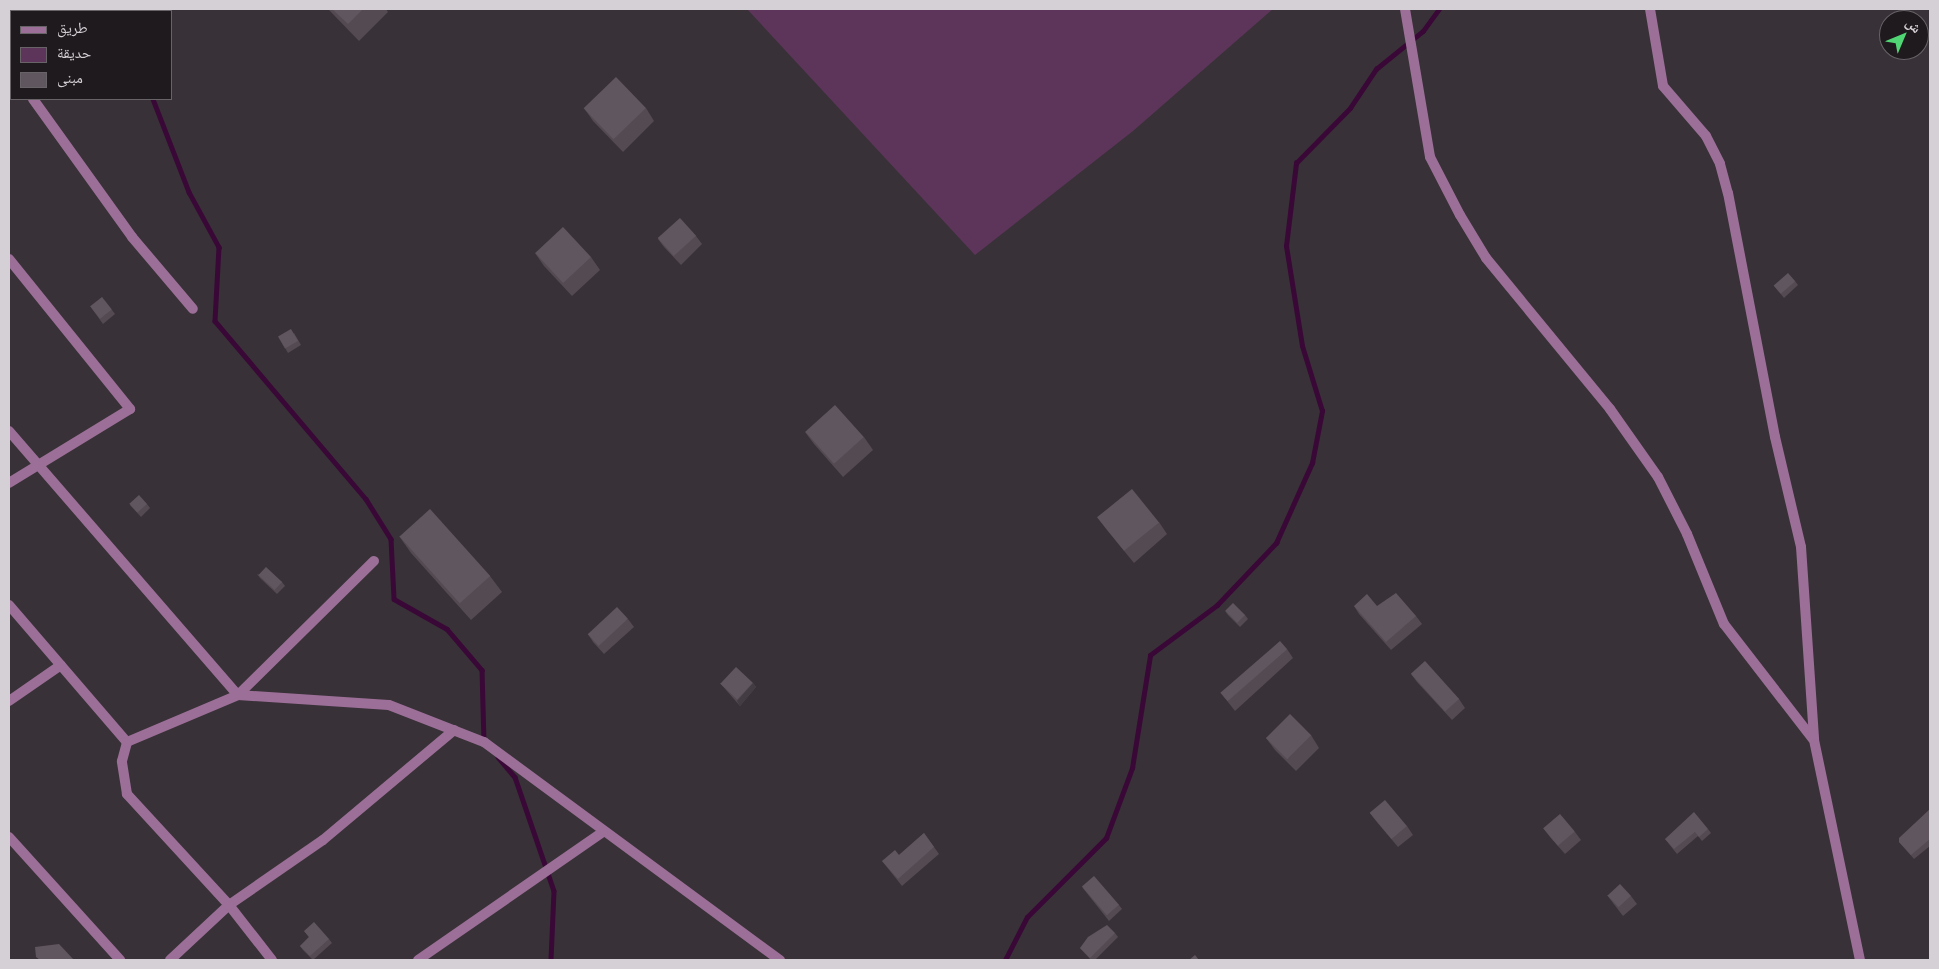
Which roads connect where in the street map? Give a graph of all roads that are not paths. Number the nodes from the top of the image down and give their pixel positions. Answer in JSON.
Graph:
{"nodes":[{"id":1,"x":1406,"y":9,"type":"edge"},
{"id":2,"x":1650,"y":9,"type":"edge"},
{"id":3,"x":34,"y":100,"type":"edge"},
{"id":4,"x":9,"y":258,"type":"edge"},
{"id":5,"x":193,"y":309,"type":"dead end"},
{"id":6,"x":9,"y":431,"type":"edge"},
{"id":7,"x":37,"y":466,"type":"junction"},
{"id":8,"x":9,"y":483,"type":"edge"},
{"id":9,"x":374,"y":561,"type":"dead end"},
{"id":10,"x":9,"y":605,"type":"edge"},
{"id":11,"x":61,"y":665,"type":"junction"},
{"id":12,"x":238,"y":695,"type":"junction"},
{"id":13,"x":9,"y":701,"type":"edge"},
{"id":14,"x":454,"y":730,"type":"junction"},
{"id":15,"x":1814,"y":740,"type":"junction"},
{"id":16,"x":127,"y":742,"type":"junction"},
{"id":17,"x":603,"y":832,"type":"junction"},
{"id":18,"x":9,"y":837,"type":"edge"},
{"id":19,"x":229,"y":905,"type":"junction"},
{"id":20,"x":120,"y":960,"type":"edge"},
{"id":21,"x":170,"y":960,"type":"edge"},
{"id":22,"x":272,"y":960,"type":"edge"},
{"id":23,"x":418,"y":960,"type":"edge"},
{"id":24,"x":780,"y":960,"type":"edge"},
{"id":25,"x":1860,"y":960,"type":"edge"}],
"edges":[{"from":1,"to":15,"type":"street"},
{"from":2,"to":15,"type":"street"},
{"from":3,"to":5,"type":"street"},
{"from":4,"to":7,"type":"street"},
{"from":6,"to":7,"type":"street"},
{"from":7,"to":8,"type":"street"},
{"from":7,"to":12,"type":"street"},
{"from":9,"to":12,"type":"street"},
{"from":10,"to":11,"type":"street"},
{"from":11,"to":13,"type":"street"},
{"from":11,"to":16,"type":"street"},
{"from":12,"to":14,"type":"street"},
{"from":12,"to":16,"type":"street"},
{"from":14,"to":17,"type":"street"},
{"from":14,"to":19,"type":"street"},
{"from":15,"to":25,"type":"street"},
{"from":16,"to":19,"type":"street"},
{"from":17,"to":23,"type":"street"},
{"from":17,"to":24,"type":"street"},
{"from":18,"to":20,"type":"street"},
{"from":19,"to":21,"type":"street"},
{"from":19,"to":22,"type":"street"}]}
